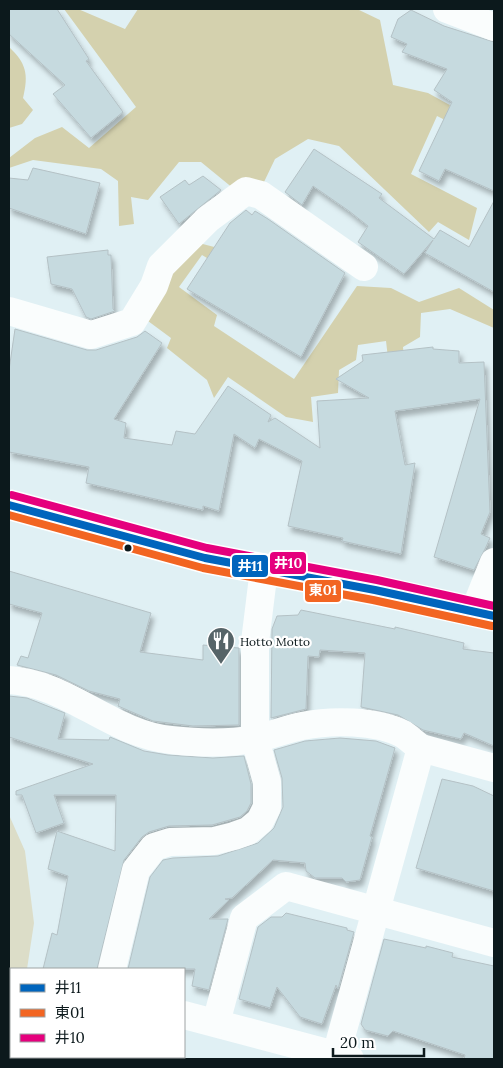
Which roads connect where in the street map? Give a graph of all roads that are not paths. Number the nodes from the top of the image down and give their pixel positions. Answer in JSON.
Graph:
{"nodes":[{"id":1,"x":448,"y":9,"type":"edge"},
{"id":2,"x":494,"y":27,"type":"edge"},
{"id":3,"x":364,"y":268,"type":"dead end"},
{"id":4,"x":9,"y":312,"type":"edge"},
{"id":5,"x":9,"y":505,"type":"edge"},
{"id":6,"x":494,"y":562,"type":"edge"},
{"id":7,"x":264,"y":569,"type":"junction"},
{"id":8,"x":484,"y":614,"type":"edge"},
{"id":9,"x":9,"y":680,"type":"edge"},
{"id":10,"x":255,"y":739,"type":"junction"},
{"id":11,"x":421,"y":748,"type":"junction"},
{"id":12,"x":494,"y":768,"type":"edge"},
{"id":13,"x":375,"y":910,"type":"junction"},
{"id":14,"x":494,"y":943,"type":"edge"},
{"id":15,"x":112,"y":968,"type":"edge"},
{"id":16,"x":185,"y":1014,"type":"edge"},
{"id":17,"x":216,"y":1023,"type":"junction"},
{"id":18,"x":343,"y":1057,"type":"edge"}],
"edges":[{"from":1,"to":2,"type":"street"},
{"from":3,"to":4,"type":"street"},
{"from":5,"to":7,"type":"street"},
{"from":6,"to":8,"type":"street"},
{"from":7,"to":8,"type":"street"},
{"from":7,"to":10,"type":"street"},
{"from":9,"to":10,"type":"street"},
{"from":10,"to":11,"type":"street"},
{"from":10,"to":15,"type":"street"},
{"from":11,"to":12,"type":"street"},
{"from":11,"to":13,"type":"street"},
{"from":13,"to":14,"type":"street"},
{"from":13,"to":17,"type":"street"},
{"from":13,"to":18,"type":"street"},
{"from":16,"to":17,"type":"street"},
{"from":17,"to":18,"type":"street"}]}
